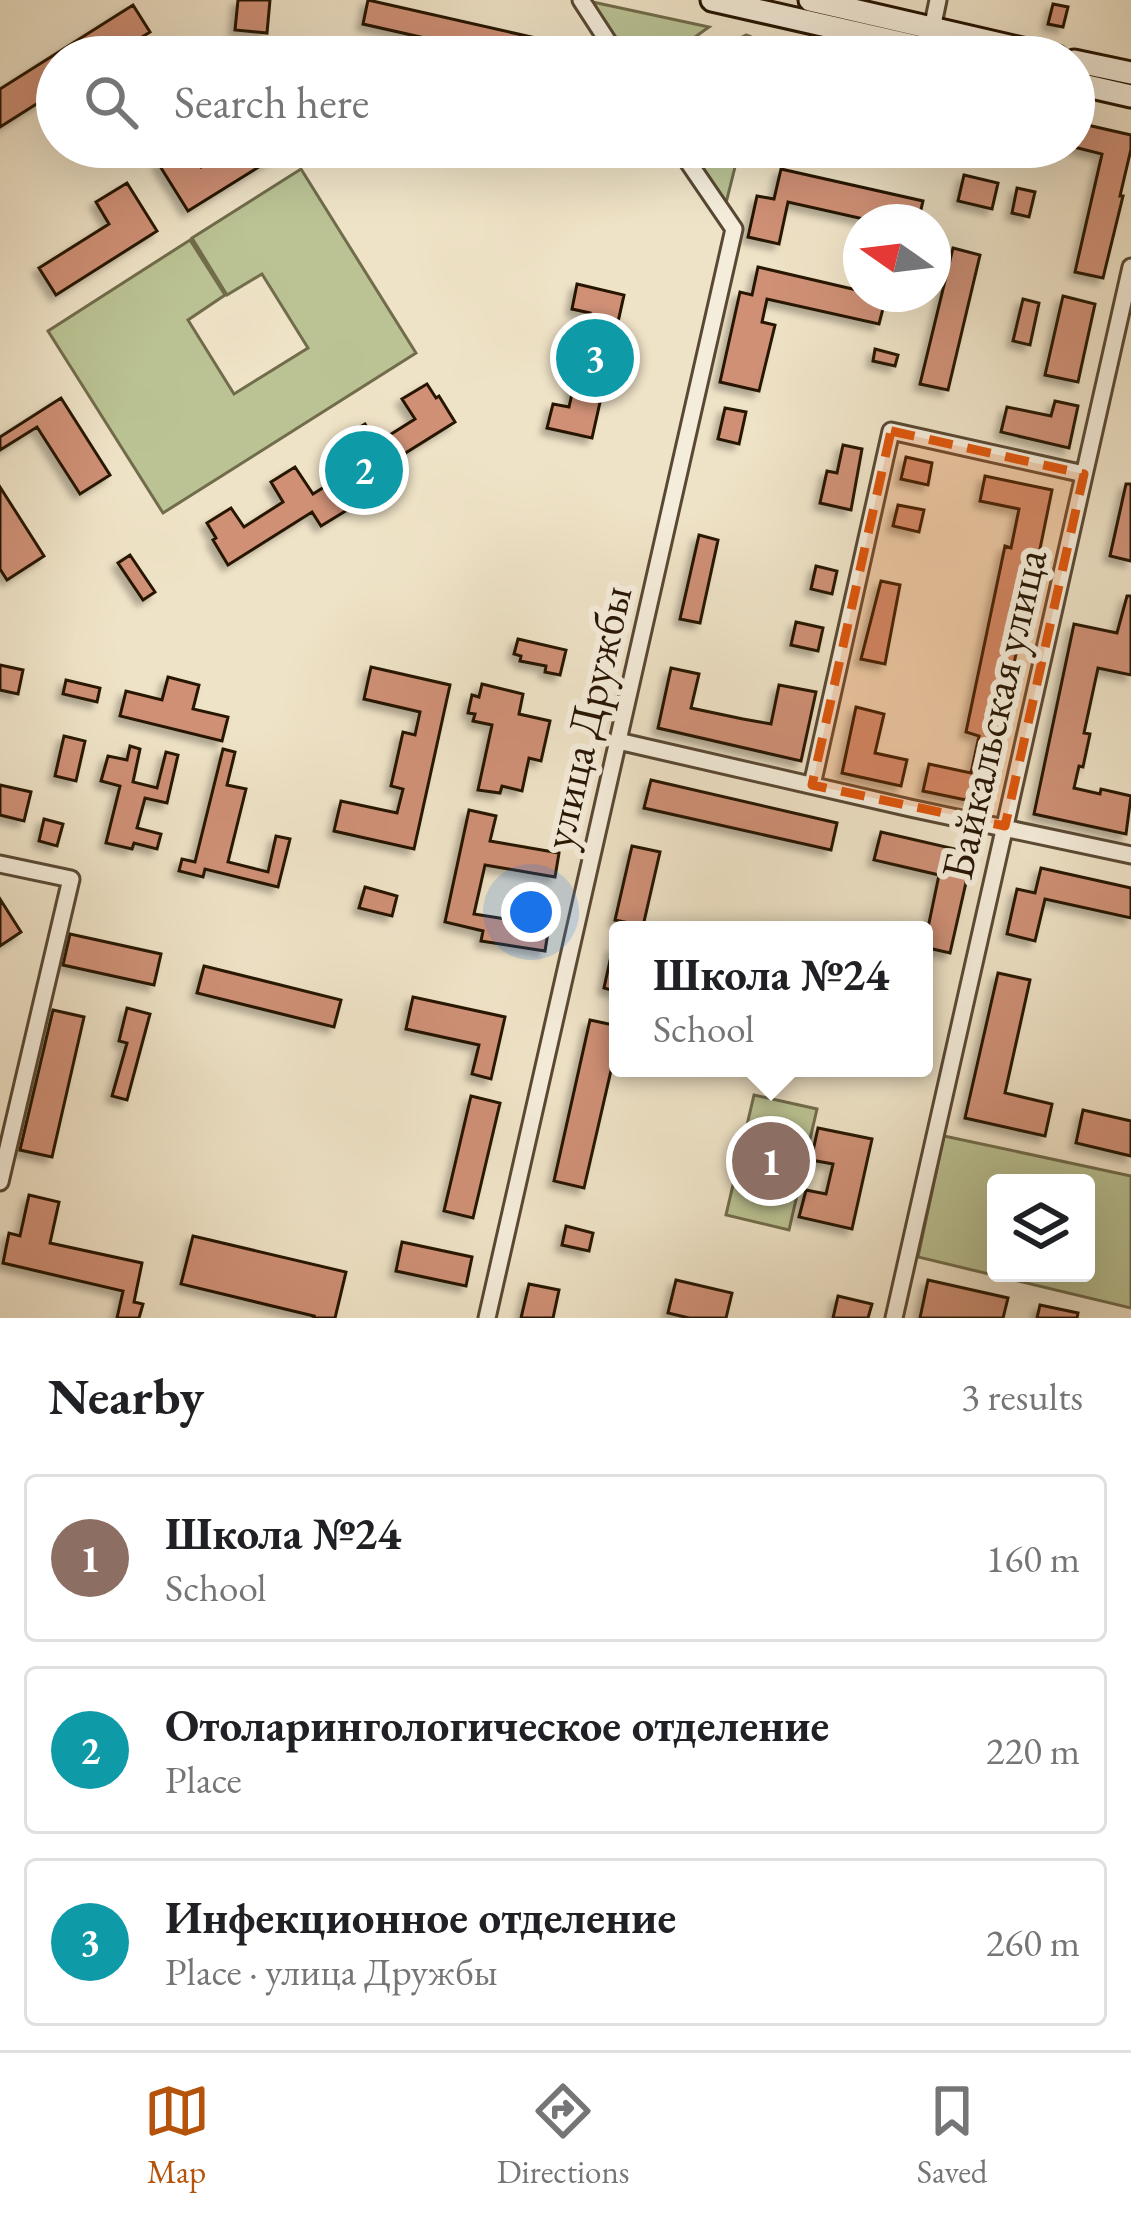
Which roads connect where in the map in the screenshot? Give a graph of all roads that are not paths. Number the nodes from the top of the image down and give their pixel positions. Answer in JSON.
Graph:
{"nodes":[{"id":1,"x":581,"y":0,"type":"edge"},
{"id":2,"x":712,"y":0,"type":"edge"},
{"id":3,"x":810,"y":0,"type":"edge"},
{"id":4,"x":938,"y":0,"type":"edge"},
{"id":5,"x":762,"y":5,"type":"edge"},
{"id":6,"x":932,"y":29,"type":"junction"},
{"id":7,"x":604,"y":36,"type":"edge"},
{"id":8,"x":882,"y":36,"type":"edge"},
{"id":9,"x":963,"y":36,"type":"edge"},
{"id":10,"x":1095,"y":65,"type":"edge"},
{"id":11,"x":1131,"y":73,"type":"edge"},
{"id":12,"x":1095,"y":87,"type":"edge"},
{"id":13,"x":1131,"y":96,"type":"edge"},
{"id":14,"x":692,"y":168,"type":"edge"},
{"id":15,"x":1131,"y":267,"type":"edge"},
{"id":16,"x":1084,"y":474,"type":"junction"},
{"id":17,"x":618,"y":741,"type":"junction"},
{"id":18,"x":812,"y":785,"type":"junction"},
{"id":19,"x":1004,"y":826,"type":"junction"},
{"id":20,"x":1131,"y":855,"type":"edge"},
{"id":21,"x":0,"y":864,"type":"edge"},
{"id":22,"x":0,"y":1182,"type":"edge"},
{"id":23,"x":487,"y":1318,"type":"edge"},
{"id":24,"x":894,"y":1318,"type":"edge"}],
"edges":[{"from":1,"to":7,"type":"street"},
{"from":2,"to":5,"type":"main road"},
{"from":3,"to":6,"type":"main road"},
{"from":4,"to":6,"type":"street"},
{"from":5,"to":8,"type":"main road"},
{"from":6,"to":9,"type":"main road"},
{"from":10,"to":11,"type":"main road"},
{"from":12,"to":13,"type":"main road"},
{"from":14,"to":17,"type":"street","name":"улица Дружбы"},
{"from":15,"to":16,"type":"street","name":"Байкальская улица"},
{"from":16,"to":18,"type":"street"},
{"from":16,"to":19,"type":"street","name":"Байкальская улица"},
{"from":17,"to":18,"type":"street"},
{"from":17,"to":23,"type":"street","name":"улица Дружбы"},
{"from":18,"to":19,"type":"street"},
{"from":19,"to":20,"type":"street"},
{"from":19,"to":24,"type":"street","name":"Байкальская улица"},
{"from":21,"to":22,"type":"street"}]}
